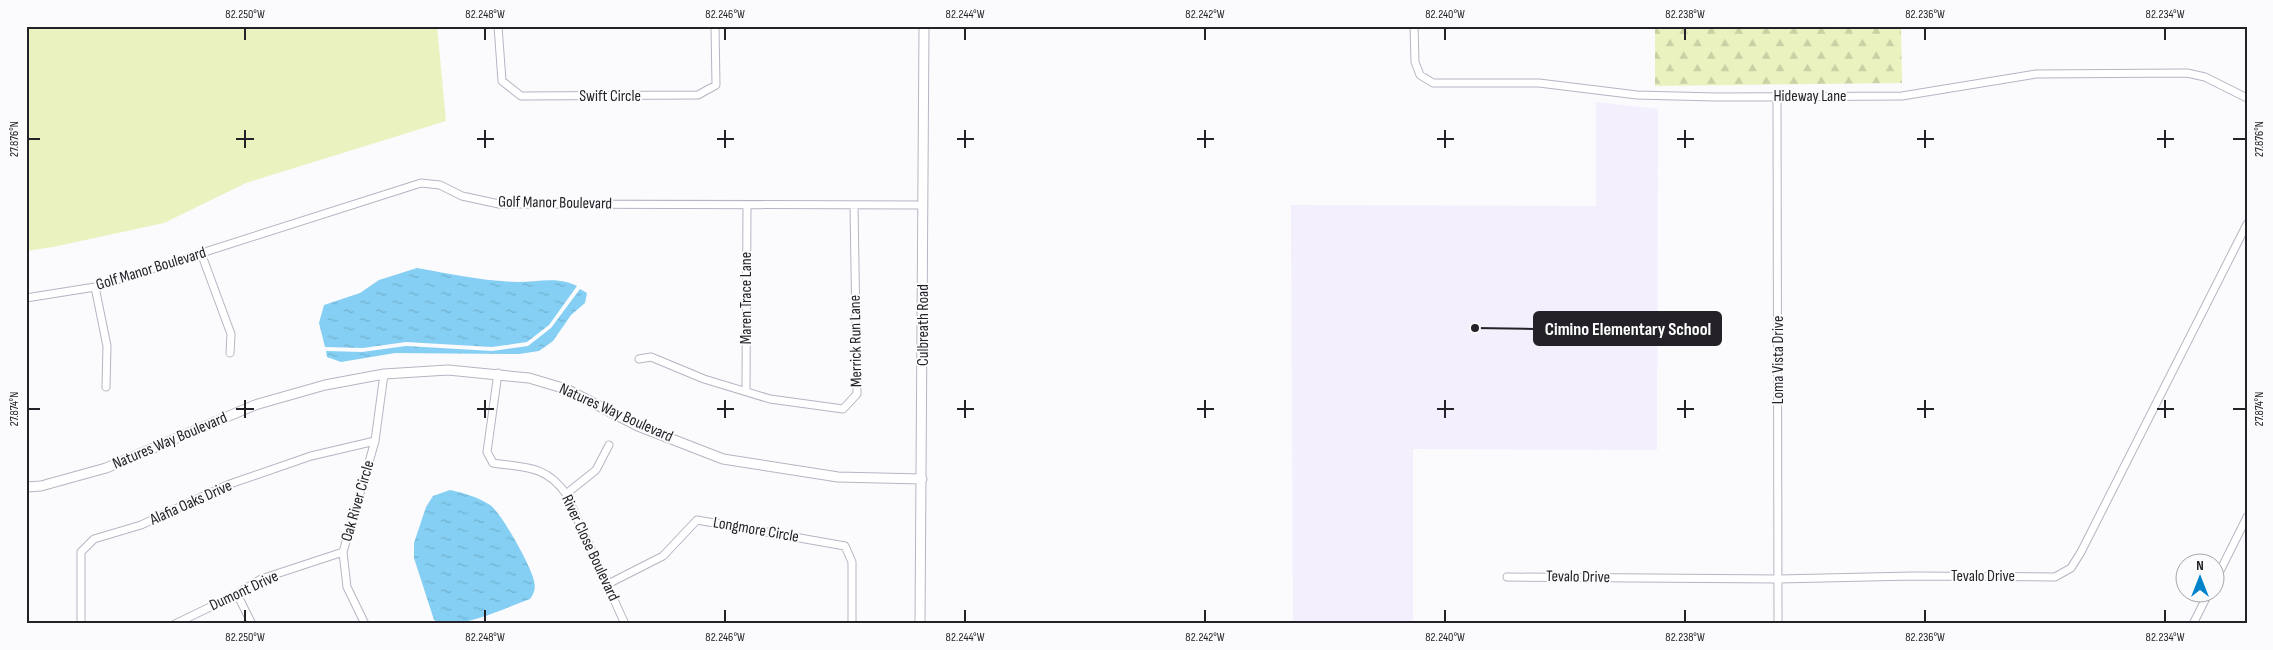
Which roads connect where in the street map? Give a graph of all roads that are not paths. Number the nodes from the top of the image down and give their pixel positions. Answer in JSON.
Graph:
{"nodes":[{"id":1,"x":498,"y":26,"type":"edge"},
{"id":2,"x":716,"y":26,"type":"edge"},
{"id":3,"x":924,"y":26,"type":"edge"},
{"id":4,"x":1414,"y":26,"type":"edge"},
{"id":5,"x":1777,"y":97,"type":"junction"},
{"id":6,"x":2247,"y":98,"type":"edge"},
{"id":7,"x":854,"y":205,"type":"junction"},
{"id":8,"x":923,"y":205,"type":"junction"},
{"id":9,"x":747,"y":206,"type":"junction"},
{"id":10,"x":2247,"y":224,"type":"edge"},
{"id":11,"x":201,"y":253,"type":"junction"},
{"id":12,"x":96,"y":287,"type":"junction"},
{"id":13,"x":26,"y":298,"type":"edge"},
{"id":14,"x":230,"y":353,"type":"dead end"},
{"id":15,"x":638,"y":359,"type":"dead end"},
{"id":16,"x":498,"y":373,"type":"junction"},
{"id":17,"x":384,"y":374,"type":"junction"},
{"id":18,"x":106,"y":387,"type":"dead end"},
{"id":19,"x":746,"y":390,"type":"junction"},
{"id":20,"x":375,"y":441,"type":"junction"},
{"id":21,"x":609,"y":445,"type":"dead end"},
{"id":22,"x":922,"y":479,"type":"junction"},
{"id":23,"x":26,"y":488,"type":"edge"},
{"id":24,"x":566,"y":494,"type":"junction"},
{"id":25,"x":2247,"y":517,"type":"edge"},
{"id":26,"x":343,"y":552,"type":"junction"},
{"id":27,"x":2226,"y":559,"type":"edge"},
{"id":28,"x":1507,"y":576,"type":"dead end"},
{"id":29,"x":1779,"y":579,"type":"junction"},
{"id":30,"x":608,"y":584,"type":"junction"},
{"id":31,"x":237,"y":594,"type":"junction"},
{"id":32,"x":2204,"y":602,"type":"edge"},
{"id":33,"x":81,"y":624,"type":"edge"},
{"id":34,"x":175,"y":624,"type":"edge"},
{"id":35,"x":252,"y":624,"type":"edge"},
{"id":36,"x":365,"y":624,"type":"edge"},
{"id":37,"x":625,"y":624,"type":"edge"},
{"id":38,"x":852,"y":624,"type":"edge"},
{"id":39,"x":920,"y":624,"type":"edge"},
{"id":40,"x":1778,"y":624,"type":"edge"},
{"id":41,"x":2193,"y":624,"type":"edge"}],
"edges":[{"from":1,"to":2,"type":"street","name":"Swift Circle"},
{"from":3,"to":8,"type":"street","name":"Culbreath Road"},
{"from":4,"to":5,"type":"street","name":"Hideway Lane"},
{"from":5,"to":6,"type":"street","name":"Hideway Lane"},
{"from":5,"to":29,"type":"street","name":"Loma Vista Drive"},
{"from":7,"to":8,"type":"street","name":"Golf Manor Boulevard"},
{"from":7,"to":9,"type":"street","name":"Golf Manor Boulevard"},
{"from":7,"to":19,"type":"street","name":"Merrick Run Lane"},
{"from":8,"to":22,"type":"street","name":"Culbreath Road"},
{"from":9,"to":11,"type":"street","name":"Golf Manor Boulevard"},
{"from":9,"to":19,"type":"street","name":"Maren Trace Lane"},
{"from":10,"to":29,"type":"street","name":"Tevalo Drive"},
{"from":11,"to":12,"type":"street","name":"Golf Manor Boulevard"},
{"from":11,"to":14,"type":"street"},
{"from":12,"to":13,"type":"street","name":"Golf Manor Boulevard"},
{"from":12,"to":18,"type":"street"},
{"from":15,"to":19,"type":"street","name":"Merrick Run Lane"},
{"from":16,"to":17,"type":"street","name":"Natures Way Boulevard"},
{"from":16,"to":22,"type":"street","name":"Natures Way Boulevard"},
{"from":16,"to":24,"type":"street","name":"River Close Boulevard"},
{"from":17,"to":20,"type":"street","name":"Oak River Circle"},
{"from":17,"to":23,"type":"street","name":"Natures Way Boulevard"},
{"from":20,"to":26,"type":"street","name":"Oak River Circle"},
{"from":20,"to":33,"type":"street","name":"Alafia Oaks Drive"},
{"from":21,"to":24,"type":"street"},
{"from":22,"to":39,"type":"street","name":"Culbreath Road"},
{"from":24,"to":30,"type":"street","name":"River Close Boulevard"},
{"from":25,"to":27,"type":"street"},
{"from":26,"to":31,"type":"street","name":"Dumont Drive"},
{"from":26,"to":36,"type":"street","name":"Oak River Circle"},
{"from":28,"to":29,"type":"street","name":"Tevalo Drive"},
{"from":29,"to":40,"type":"street","name":"Loma Vista Drive"},
{"from":30,"to":37,"type":"street","name":"River Close Boulevard"},
{"from":30,"to":38,"type":"street","name":"Longmore Circle"},
{"from":31,"to":34,"type":"street","name":"Dumont Drive"},
{"from":31,"to":35,"type":"street"},
{"from":32,"to":41,"type":"street"}]}
